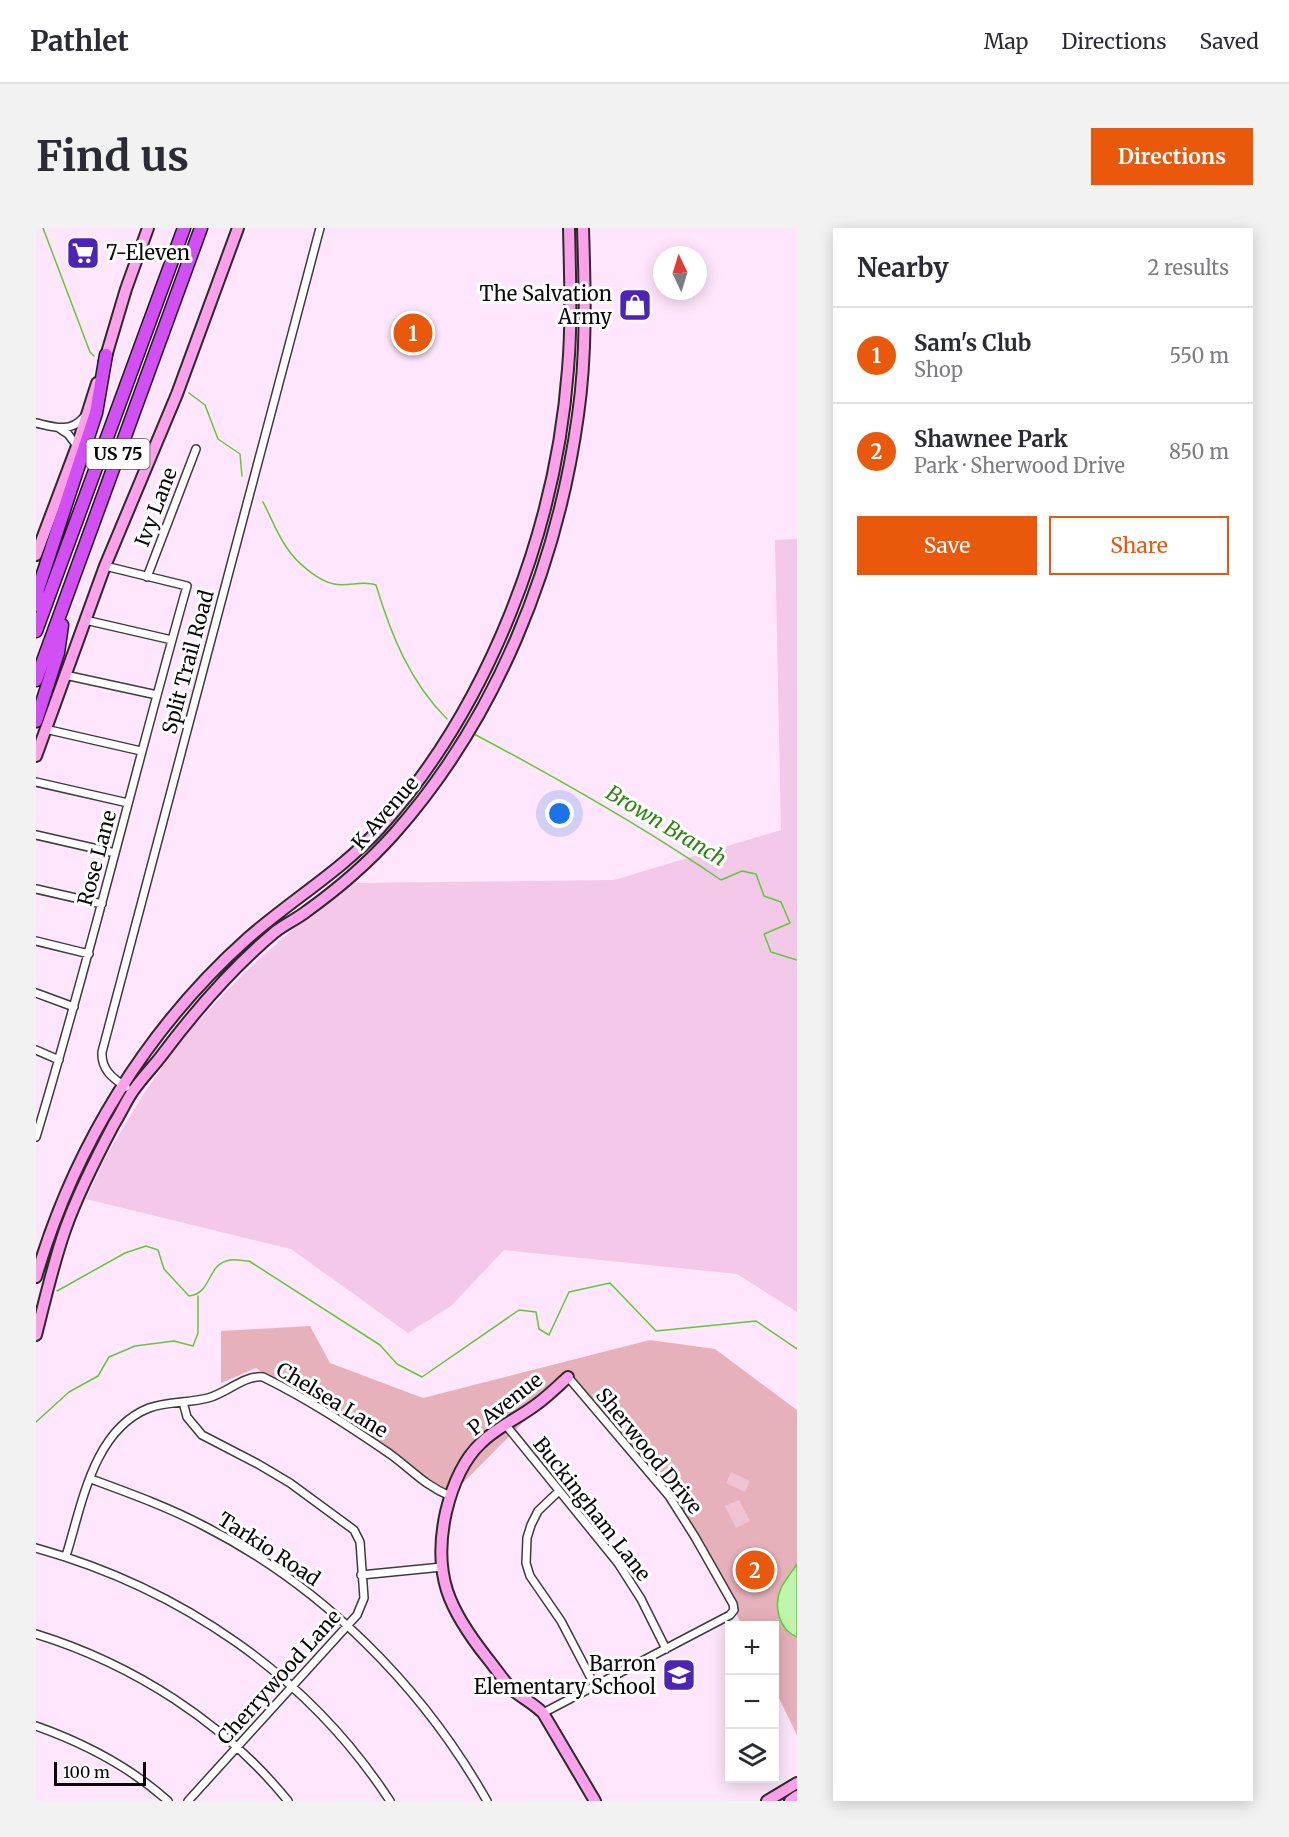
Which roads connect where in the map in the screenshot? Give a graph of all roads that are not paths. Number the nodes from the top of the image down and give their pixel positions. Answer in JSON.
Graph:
{"nodes":[{"id":1,"x":148,"y":228,"type":"edge"},
{"id":2,"x":184,"y":228,"type":"edge"},
{"id":3,"x":201,"y":228,"type":"edge"},
{"id":4,"x":237,"y":228,"type":"edge"},
{"id":5,"x":320,"y":228,"type":"edge"},
{"id":6,"x":569,"y":228,"type":"edge"},
{"id":7,"x":584,"y":228,"type":"edge"},
{"id":8,"x":106,"y":355,"type":"junction"},
{"id":9,"x":87,"y":413,"type":"junction"},
{"id":10,"x":36,"y":423,"type":"edge"},
{"id":11,"x":57,"y":427,"type":"junction"},
{"id":12,"x":77,"y":446,"type":"junction"},
{"id":13,"x":196,"y":449,"type":"dead end"},
{"id":14,"x":544,"y":510,"type":"junction"},
{"id":15,"x":558,"y":514,"type":"junction"},
{"id":16,"x":36,"y":555,"type":"edge"},
{"id":17,"x":105,"y":566,"type":"junction"},
{"id":18,"x":147,"y":577,"type":"junction"},
{"id":19,"x":187,"y":586,"type":"joint"},
{"id":20,"x":66,"y":600,"type":"junction"},
{"id":21,"x":514,"y":603,"type":"junction"},
{"id":22,"x":36,"y":605,"type":"edge"},
{"id":23,"x":528,"y":608,"type":"junction"},
{"id":24,"x":85,"y":621,"type":"junction"},
{"id":25,"x":36,"y":631,"type":"edge"},
{"id":26,"x":172,"y":640,"type":"junction"},
{"id":27,"x":65,"y":675,"type":"junction"},
{"id":28,"x":482,"y":675,"type":"junction"},
{"id":29,"x":36,"y":680,"type":"edge"},
{"id":30,"x":496,"y":681,"type":"junction"},
{"id":31,"x":157,"y":695,"type":"junction"},
{"id":32,"x":41,"y":725,"type":"edge"},
{"id":33,"x":141,"y":751,"type":"junction"},
{"id":34,"x":36,"y":756,"type":"edge"},
{"id":35,"x":418,"y":781,"type":"junction"},
{"id":36,"x":36,"y":782,"type":"edge"},
{"id":37,"x":430,"y":789,"type":"junction"},
{"id":38,"x":128,"y":803,"type":"junction"},
{"id":39,"x":36,"y":835,"type":"edge"},
{"id":40,"x":115,"y":853,"type":"junction"},
{"id":41,"x":36,"y":889,"type":"edge"},
{"id":42,"x":102,"y":904,"type":"junction"},
{"id":43,"x":267,"y":921,"type":"junction"},
{"id":44,"x":276,"y":932,"type":"junction"},
{"id":45,"x":36,"y":941,"type":"edge"},
{"id":46,"x":89,"y":954,"type":"junction"},
{"id":47,"x":36,"y":993,"type":"edge"},
{"id":48,"x":189,"y":998,"type":"junction"},
{"id":49,"x":200,"y":1006,"type":"junction"},
{"id":50,"x":74,"y":1007,"type":"junction"},
{"id":51,"x":36,"y":1050,"type":"edge"},
{"id":52,"x":59,"y":1060,"type":"junction"},
{"id":53,"x":122,"y":1085,"type":"junction"},
{"id":54,"x":133,"y":1091,"type":"junction"},
{"id":55,"x":36,"y":1137,"type":"edge"},
{"id":56,"x":36,"y":1277,"type":"edge"},
{"id":57,"x":36,"y":1335,"type":"edge"},
{"id":58,"x":568,"y":1377,"type":"joint"},
{"id":59,"x":183,"y":1402,"type":"junction"},
{"id":60,"x":505,"y":1424,"type":"junction"},
{"id":61,"x":91,"y":1479,"type":"junction"},
{"id":62,"x":559,"y":1491,"type":"junction"},
{"id":63,"x":450,"y":1496,"type":"junction"},
{"id":64,"x":36,"y":1548,"type":"edge"},
{"id":65,"x":66,"y":1556,"type":"junction"},
{"id":66,"x":442,"y":1567,"type":"junction"},
{"id":67,"x":361,"y":1575,"type":"junction"},
{"id":68,"x":347,"y":1626,"type":"junction"},
{"id":69,"x":36,"y":1635,"type":"edge"},
{"id":70,"x":666,"y":1649,"type":"junction"},
{"id":71,"x":595,"y":1686,"type":"junction"},
{"id":72,"x":292,"y":1687,"type":"junction"},
{"id":73,"x":543,"y":1713,"type":"junction"},
{"id":74,"x":36,"y":1726,"type":"edge"},
{"id":75,"x":237,"y":1747,"type":"junction"},
{"id":76,"x":797,"y":1783,"type":"edge"},
{"id":77,"x":797,"y":1796,"type":"edge"},
{"id":78,"x":168,"y":1801,"type":"edge"},
{"id":79,"x":188,"y":1801,"type":"edge"},
{"id":80,"x":288,"y":1801,"type":"edge"},
{"id":81,"x":390,"y":1801,"type":"edge"},
{"id":82,"x":487,"y":1801,"type":"edge"},
{"id":83,"x":595,"y":1801,"type":"edge"},
{"id":84,"x":767,"y":1801,"type":"edge"},
{"id":85,"x":790,"y":1801,"type":"edge"}],
"edges":[{"from":1,"to":8,"type":"main road"},
{"from":2,"to":25,"type":"highway","number":"US 75"},
{"from":3,"to":20,"type":"highway","number":"US 75"},
{"from":4,"to":17,"type":"main road"},
{"from":5,"to":53,"type":"street","name":"Split Trail Road"},
{"from":6,"to":14,"type":"main road","name":"K Avenue"},
{"from":7,"to":15,"type":"main road","name":"K Avenue"},
{"from":8,"to":9,"type":"main road"},
{"from":8,"to":22,"type":"highway"},
{"from":9,"to":11,"type":"street"},
{"from":9,"to":12,"type":"main road"},
{"from":10,"to":11,"type":"street"},
{"from":11,"to":12,"type":"street"},
{"from":12,"to":16,"type":"main road"},
{"from":13,"to":18,"type":"street","name":"Ivy Lane"},
{"from":14,"to":15,"type":"main road"},
{"from":14,"to":21,"type":"main road","name":"K Avenue"},
{"from":15,"to":23,"type":"main road","name":"K Avenue"},
{"from":17,"to":18,"type":"street","name":"Ivy Lane"},
{"from":17,"to":24,"type":"main road"},
{"from":18,"to":19,"type":"street","name":"Ivy Lane"},
{"from":19,"to":26,"type":"street","name":"Rose Lane"},
{"from":20,"to":29,"type":"highway","number":"US 75"},
{"from":20,"to":32,"type":"highway"},
{"from":21,"to":23,"type":"main road"},
{"from":21,"to":28,"type":"main road","name":"K Avenue"},
{"from":23,"to":30,"type":"main road","name":"K Avenue"},
{"from":24,"to":26,"type":"street"},
{"from":24,"to":27,"type":"main road"},
{"from":26,"to":31,"type":"street","name":"Rose Lane"},
{"from":27,"to":31,"type":"street"},
{"from":27,"to":32,"type":"main road"},
{"from":28,"to":30,"type":"main road"},
{"from":28,"to":35,"type":"main road","name":"K Avenue"},
{"from":30,"to":37,"type":"main road","name":"K Avenue"},
{"from":31,"to":33,"type":"street","name":"Rose Lane"},
{"from":32,"to":33,"type":"street"},
{"from":32,"to":34,"type":"main road"},
{"from":33,"to":38,"type":"street","name":"Rose Lane"},
{"from":35,"to":37,"type":"main road"},
{"from":35,"to":43,"type":"main road","name":"K Avenue"},
{"from":36,"to":38,"type":"street"},
{"from":37,"to":44,"type":"main road","name":"K Avenue"},
{"from":38,"to":40,"type":"street","name":"Rose Lane"},
{"from":39,"to":40,"type":"street"},
{"from":40,"to":42,"type":"street","name":"Rose Lane"},
{"from":41,"to":42,"type":"street"},
{"from":42,"to":46,"type":"street","name":"Rose Lane"},
{"from":43,"to":44,"type":"main road"},
{"from":43,"to":48,"type":"main road","name":"K Avenue"},
{"from":44,"to":49,"type":"main road","name":"K Avenue"},
{"from":45,"to":46,"type":"street"},
{"from":46,"to":50,"type":"street","name":"Rose Lane"},
{"from":47,"to":50,"type":"street"},
{"from":48,"to":49,"type":"main road"},
{"from":48,"to":53,"type":"main road","name":"K Avenue"},
{"from":49,"to":54,"type":"main road","name":"K Avenue"},
{"from":50,"to":52,"type":"street","name":"Rose Lane"},
{"from":51,"to":52,"type":"street"},
{"from":52,"to":55,"type":"street","name":"Rose Lane"},
{"from":53,"to":54,"type":"street","name":"Split Trail Road"},
{"from":53,"to":56,"type":"main road","name":"K Avenue"},
{"from":54,"to":57,"type":"main road","name":"K Avenue"},
{"from":58,"to":60,"type":"main road","name":"P Avenue"},
{"from":58,"to":70,"type":"street","name":"Sherwood Drive"},
{"from":59,"to":61,"type":"street","name":"Chelsea Lane"},
{"from":59,"to":63,"type":"street","name":"Chelsea Lane"},
{"from":59,"to":67,"type":"street","name":"Cherrywood Lane"},
{"from":60,"to":62,"type":"street","name":"Buckingham Lane"},
{"from":60,"to":63,"type":"main road","name":"P Avenue"},
{"from":61,"to":65,"type":"street","name":"Chelsea Lane"},
{"from":61,"to":68,"type":"street","name":"Tarkio Road"},
{"from":62,"to":70,"type":"street","name":"Buckingham Lane"},
{"from":62,"to":71,"type":"street"},
{"from":63,"to":66,"type":"main road","name":"P Avenue"},
{"from":64,"to":65,"type":"street"},
{"from":65,"to":72,"type":"street"},
{"from":66,"to":67,"type":"street"},
{"from":66,"to":73,"type":"main road","name":"P Avenue"},
{"from":67,"to":68,"type":"street","name":"Cherrywood Lane"},
{"from":68,"to":72,"type":"street","name":"Cherrywood Lane"},
{"from":68,"to":82,"type":"street","name":"Tarkio Road"},
{"from":69,"to":75,"type":"street"},
{"from":70,"to":71,"type":"street"},
{"from":71,"to":73,"type":"street"},
{"from":72,"to":75,"type":"street","name":"Cherrywood Lane"},
{"from":72,"to":81,"type":"street"},
{"from":73,"to":83,"type":"main road","name":"P Avenue"},
{"from":74,"to":78,"type":"street"},
{"from":75,"to":79,"type":"street","name":"Cherrywood Lane"},
{"from":75,"to":80,"type":"street"},
{"from":76,"to":84,"type":"main road"},
{"from":77,"to":85,"type":"main road"}]}
